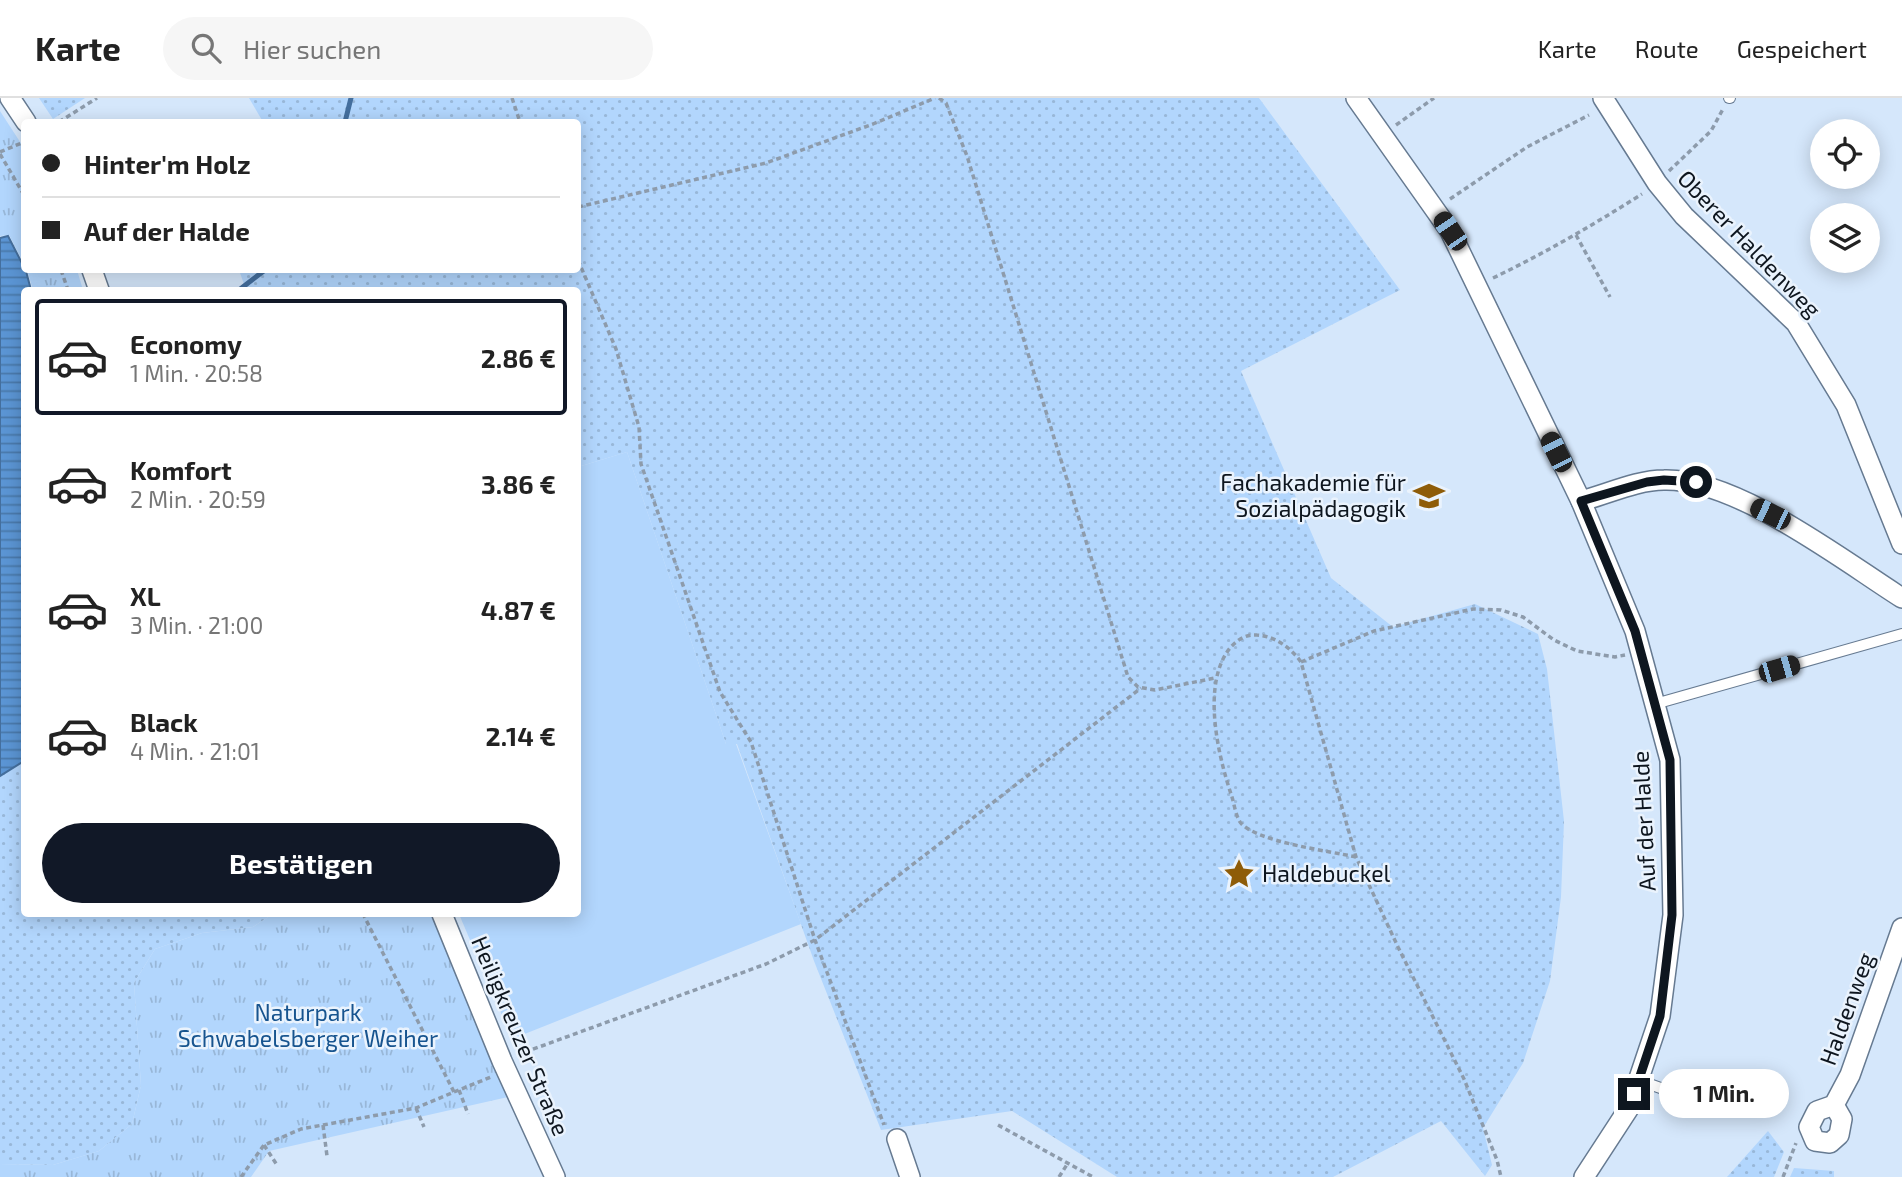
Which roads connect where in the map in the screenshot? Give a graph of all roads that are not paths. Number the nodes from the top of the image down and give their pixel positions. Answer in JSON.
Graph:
{"nodes":[{"id":1,"x":10,"y":98,"type":"edge"},
{"id":2,"x":1356,"y":98,"type":"edge"},
{"id":3,"x":1603,"y":98,"type":"edge"},
{"id":4,"x":24,"y":119,"type":"edge"},
{"id":5,"x":1581,"y":501,"type":"junction"},
{"id":6,"x":1902,"y":544,"type":"edge"},
{"id":7,"x":1902,"y":598,"type":"edge"},
{"id":8,"x":1902,"y":634,"type":"edge"},
{"id":9,"x":1655,"y":704,"type":"junction"},
{"id":10,"x":443,"y":917,"type":"edge"},
{"id":11,"x":1902,"y":928,"type":"edge"},
{"id":12,"x":1638,"y":1080,"type":"junction"},
{"id":13,"x":1683,"y":1096,"type":"dead end"},
{"id":14,"x":1834,"y":1105,"type":"junction"},
{"id":15,"x":897,"y":1139,"type":"road end"},
{"id":16,"x":555,"y":1177,"type":"edge"},
{"id":17,"x":910,"y":1177,"type":"edge"},
{"id":18,"x":1584,"y":1177,"type":"edge"}],
"edges":[{"from":1,"to":4,"type":"street"},
{"from":2,"to":5,"type":"street","name":"Auf der Halde"},
{"from":3,"to":6,"type":"street","name":"Oberer Haldenweg"},
{"from":5,"to":7,"type":"street"},
{"from":5,"to":9,"type":"street","name":"Auf der Halde"},
{"from":8,"to":9,"type":"lane"},
{"from":9,"to":12,"type":"street","name":"Auf der Halde"},
{"from":10,"to":16,"type":"street","name":"Heiligkreuzer Straße"},
{"from":11,"to":14,"type":"street","name":"Haldenweg"},
{"from":12,"to":13,"type":"lane"},
{"from":12,"to":18,"type":"street","name":"Auf der Halde"},
{"from":14,"to":14,"type":"street","name":"Haldenweg"},
{"from":15,"to":17,"type":"street"}]}
